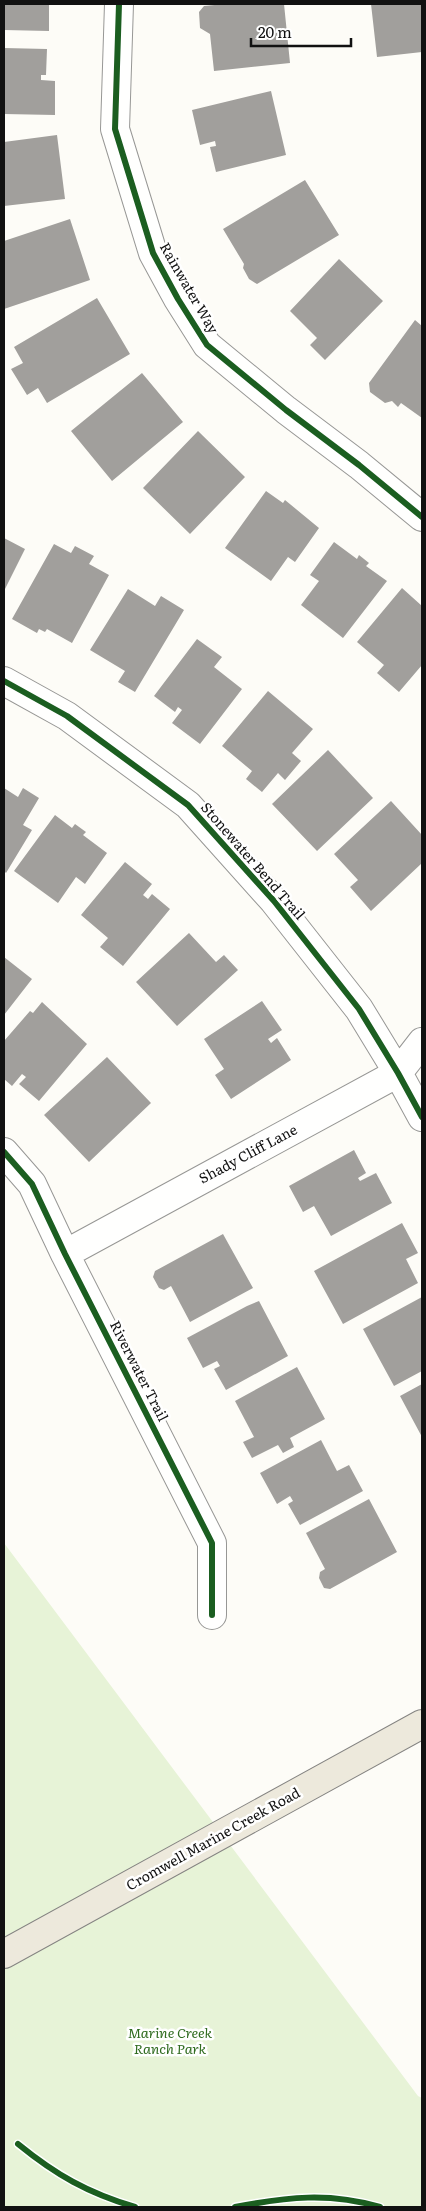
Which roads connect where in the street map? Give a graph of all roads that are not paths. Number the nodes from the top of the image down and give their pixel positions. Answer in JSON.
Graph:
{"nodes":[{"id":1,"x":119,"y":4,"type":"edge"},
{"id":2,"x":422,"y":517,"type":"edge"},
{"id":3,"x":4,"y":681,"type":"edge"},
{"id":4,"x":422,"y":1042,"type":"edge"},
{"id":5,"x":398,"y":1073,"type":"junction"},
{"id":6,"x":422,"y":1117,"type":"edge"},
{"id":7,"x":4,"y":1152,"type":"edge"},
{"id":8,"x":65,"y":1254,"type":"junction"},
{"id":9,"x":212,"y":1614,"type":"dead end"},
{"id":10,"x":422,"y":1724,"type":"edge"},
{"id":11,"x":4,"y":1954,"type":"edge"}],
"edges":[{"from":1,"to":2,"type":"street","name":"Rainwater Way"},
{"from":3,"to":5,"type":"street","name":"Stonewater Bend Trail"},
{"from":4,"to":5,"type":"street","name":"Shady Cliff Lane"},
{"from":5,"to":6,"type":"street","name":"Stonewater Bend Trail"},
{"from":5,"to":8,"type":"street","name":"Shady Cliff Lane"},
{"from":7,"to":8,"type":"street","name":"Riverwater Trail"},
{"from":8,"to":9,"type":"street","name":"Riverwater Trail"},
{"from":10,"to":11,"type":"main road","name":"Cromwell Marine Creek Road"}]}
